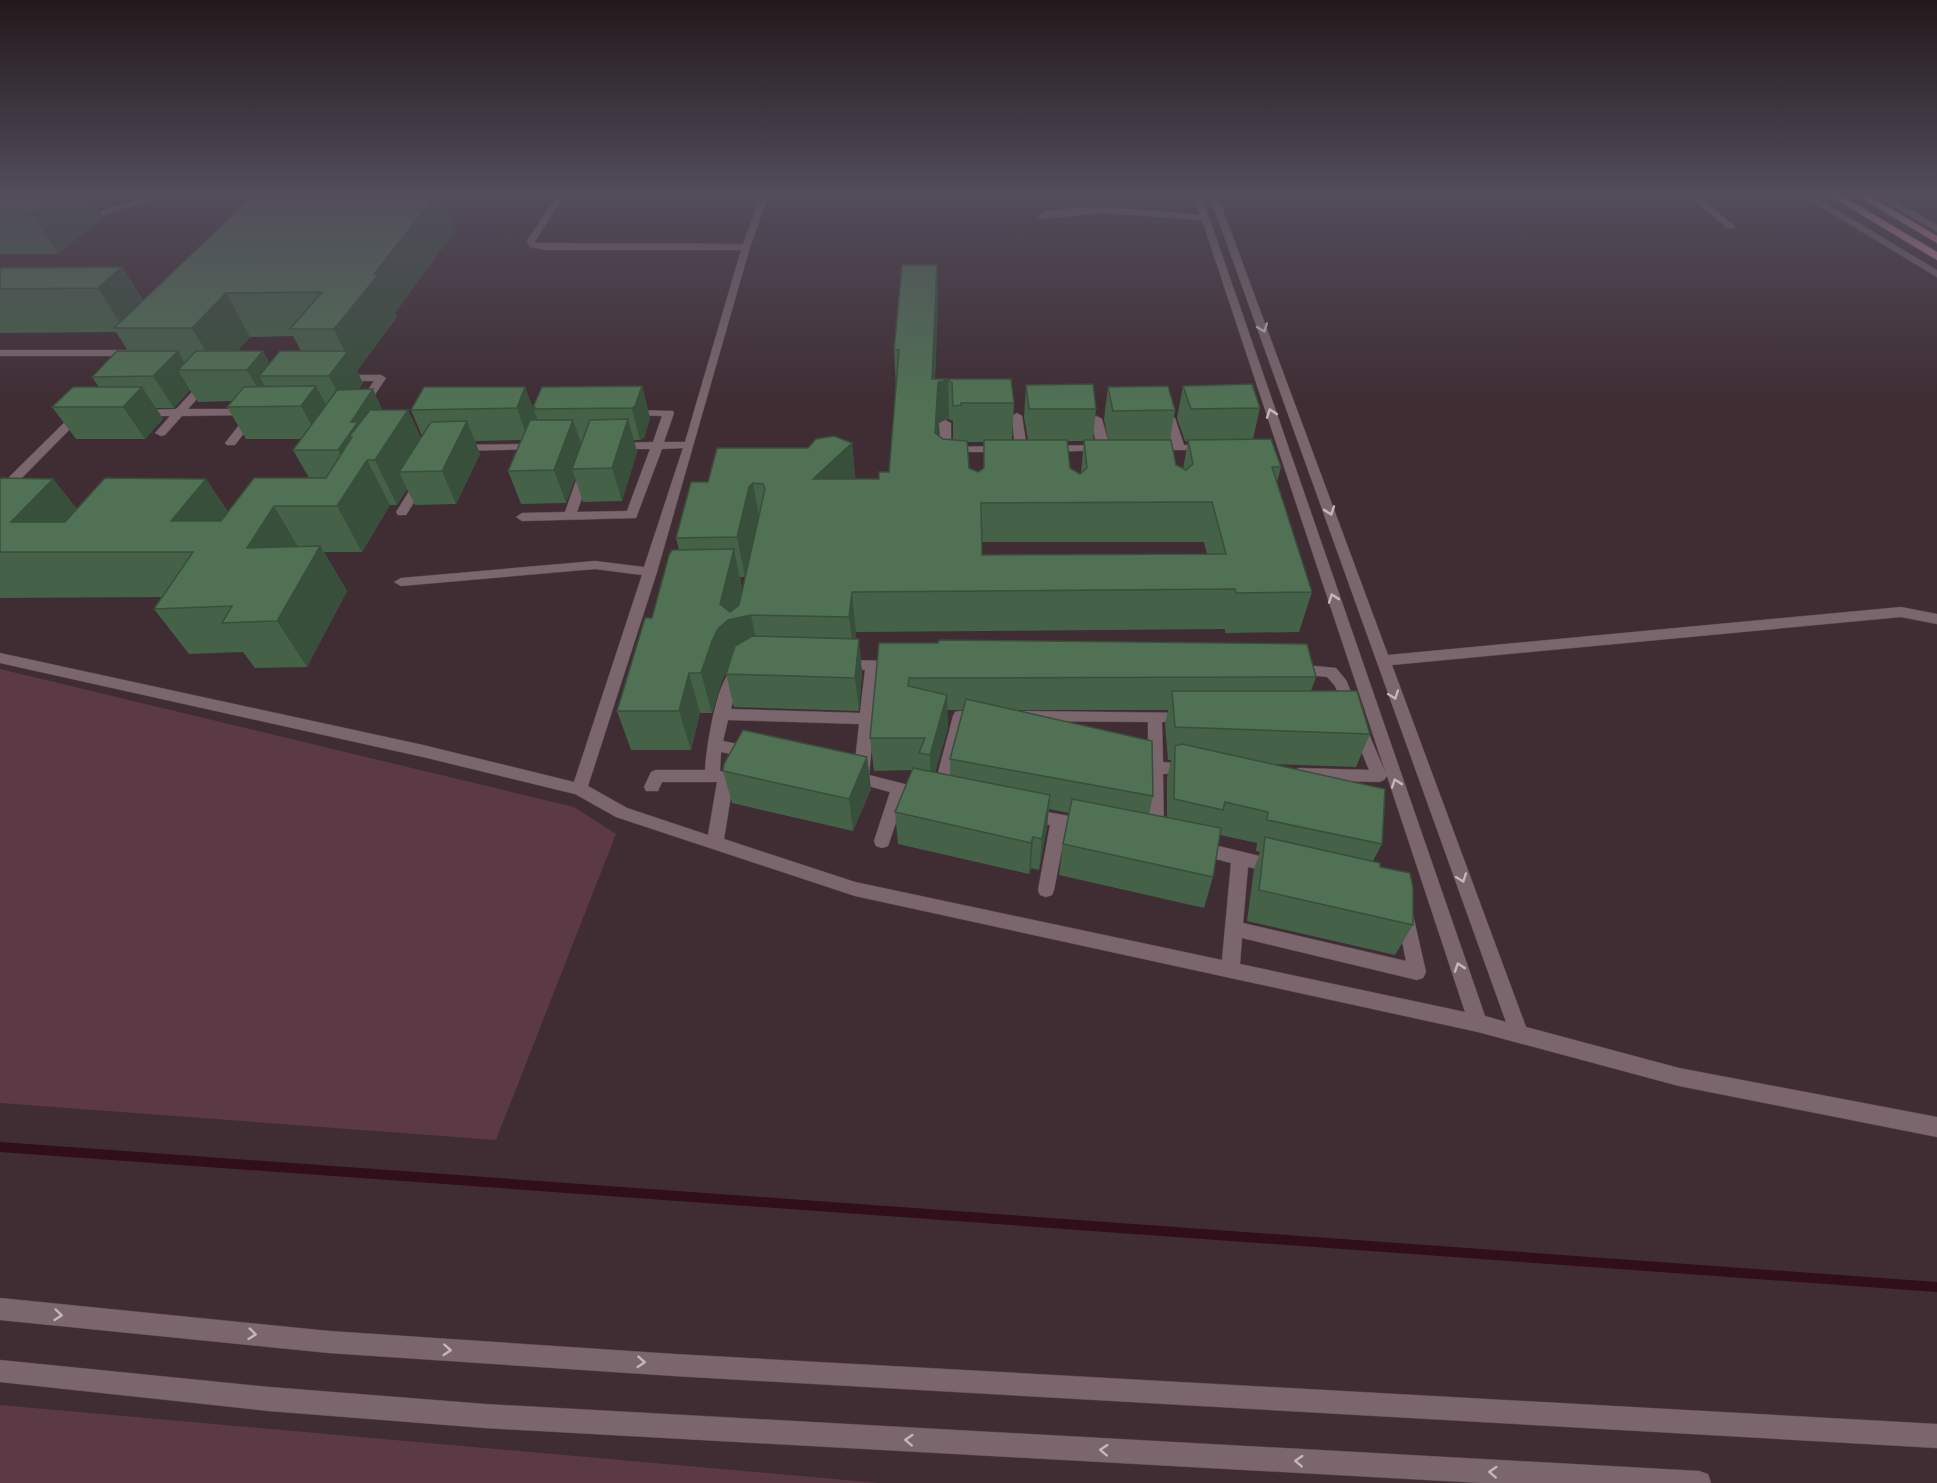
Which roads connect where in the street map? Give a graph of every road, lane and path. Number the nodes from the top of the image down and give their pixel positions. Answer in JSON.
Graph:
{"nodes":[{"id":1,"x":741,"y":263,"type":"edge"},
{"id":2,"x":1220,"y":263,"type":"edge"},
{"id":3,"x":1239,"y":263,"type":"edge"},
{"id":4,"x":1919,"y":263,"type":"edge"},
{"id":5,"x":1937,"y":274,"type":"edge"},
{"id":6,"x":0,"y":353,"type":"edge"},
{"id":7,"x":132,"y":361,"type":"edge"},
{"id":8,"x":211,"y":377,"type":"edge"},
{"id":9,"x":326,"y":378,"type":"edge"},
{"id":10,"x":85,"y":412,"type":"edge"},
{"id":11,"x":357,"y":412,"type":"edge"},
{"id":12,"x":123,"y":413,"type":"edge"},
{"id":13,"x":180,"y":413,"type":"junction"},
{"id":14,"x":614,"y":414,"type":"edge"},
{"id":15,"x":1017,"y":416,"type":"dead end"},
{"id":16,"x":1170,"y":418,"type":"edge"},
{"id":17,"x":1097,"y":419,"type":"edge"},
{"id":18,"x":945,"y":423,"type":"dead end"},
{"id":19,"x":161,"y":433,"type":"dead end"},
{"id":20,"x":231,"y":443,"type":"dead end"},
{"id":21,"x":656,"y":445,"type":"junction"},
{"id":22,"x":689,"y":445,"type":"junction"},
{"id":23,"x":604,"y":446,"type":"edge"},
{"id":24,"x":553,"y":447,"type":"edge"},
{"id":25,"x":440,"y":448,"type":"edge"},
{"id":26,"x":1141,"y":448,"type":"edge"},
{"id":27,"x":1179,"y":448,"type":"junction"},
{"id":28,"x":1223,"y":448,"type":"edge"},
{"id":29,"x":1267,"y":448,"type":"edge"},
{"id":30,"x":1282,"y":448,"type":"junction"},
{"id":31,"x":1021,"y":449,"type":"junction"},
{"id":32,"x":589,"y":460,"type":"edge"},
{"id":33,"x":429,"y":466,"type":"edge"},
{"id":34,"x":0,"y":493,"type":"edge"},
{"id":35,"x":402,"y":512,"type":"dead end"},
{"id":36,"x":570,"y":516,"type":"junction"},
{"id":37,"x":522,"y":517,"type":"dead end"},
{"id":38,"x":652,"y":581,"type":"junction"},
{"id":39,"x":400,"y":582,"type":"dead end"},
{"id":40,"x":1937,"y":619,"type":"edge"},
{"id":41,"x":0,"y":658,"type":"edge"},
{"id":42,"x":1382,"y":661,"type":"junction"},
{"id":43,"x":750,"y":664,"type":"edge"},
{"id":44,"x":828,"y":664,"type":"edge"},
{"id":45,"x":873,"y":665,"type":"junction"},
{"id":46,"x":909,"y":666,"type":"edge"},
{"id":47,"x":1276,"y":669,"type":"edge"},
{"id":48,"x":722,"y":714,"type":"junction"},
{"id":49,"x":1155,"y":717,"type":"junction"},
{"id":50,"x":1202,"y":717,"type":"edge"},
{"id":51,"x":1347,"y":717,"type":"junction"},
{"id":52,"x":1373,"y":717,"type":"junction"},
{"id":53,"x":868,"y":719,"type":"junction"},
{"id":54,"x":714,"y":745,"type":"junction"},
{"id":55,"x":767,"y":754,"type":"edge"},
{"id":56,"x":1157,"y":768,"type":"junction"},
{"id":57,"x":1204,"y":770,"type":"edge"},
{"id":58,"x":836,"y":772,"type":"edge"},
{"id":59,"x":1286,"y":774,"type":"edge"},
{"id":60,"x":712,"y":776,"type":"junction"},
{"id":61,"x":860,"y":778,"type":"junction"},
{"id":62,"x":652,"y":787,"type":"dead end"},
{"id":63,"x":579,"y":789,"type":"junction"},
{"id":64,"x":899,"y":789,"type":"junction"},
{"id":65,"x":1016,"y":812,"type":"edge"},
{"id":66,"x":1059,"y":820,"type":"junction"},
{"id":67,"x":1102,"y":828,"type":"edge"},
{"id":68,"x":1156,"y":838,"type":"edge"},
{"id":69,"x":882,"y":841,"type":"dead end"},
{"id":70,"x":715,"y":843,"type":"junction"},
{"id":71,"x":1188,"y":846,"type":"edge"},
{"id":72,"x":1240,"y":858,"type":"junction"},
{"id":73,"x":1289,"y":869,"type":"edge"},
{"id":74,"x":1046,"y":890,"type":"dead end"},
{"id":75,"x":1401,"y":892,"type":"edge"},
{"id":76,"x":1235,"y":929,"type":"junction"},
{"id":77,"x":1230,"y":971,"type":"junction"},
{"id":78,"x":1478,"y":1023,"type":"junction"},
{"id":79,"x":1519,"y":1033,"type":"junction"},
{"id":80,"x":1937,"y":1126,"type":"edge"},
{"id":81,"x":0,"y":1309,"type":"edge"},
{"id":82,"x":0,"y":1371,"type":"edge"},
{"id":83,"x":1937,"y":1436,"type":"edge"},
{"id":84,"x":1699,"y":1483,"type":"edge"}],
"edges":[{"from":1,"to":22,"type":"street"},
{"from":30,"to":2,"type":"street","one_way":true},
{"from":3,"to":42,"type":"street","one_way":true},
{"from":4,"to":5,"type":"street"},
{"from":6,"to":7,"type":"street"},
{"from":8,"to":13,"type":"street"},
{"from":9,"to":11,"type":"street"},
{"from":10,"to":34,"type":"street"},
{"from":12,"to":13,"type":"street"},
{"from":13,"to":19,"type":"street"},
{"from":13,"to":20,"type":"street"},
{"from":14,"to":21,"type":"street"},
{"from":15,"to":31,"type":"street"},
{"from":16,"to":27,"type":"street"},
{"from":17,"to":31,"type":"street"},
{"from":18,"to":31,"type":"street"},
{"from":21,"to":22,"type":"street"},
{"from":21,"to":23,"type":"street"},
{"from":21,"to":36,"type":"street"},
{"from":22,"to":38,"type":"street"},
{"from":24,"to":25,"type":"street"},
{"from":26,"to":27,"type":"street"},
{"from":27,"to":28,"type":"street"},
{"from":29,"to":30,"type":"street"},
{"from":52,"to":30,"type":"street","one_way":true},
{"from":32,"to":36,"type":"street"},
{"from":33,"to":35,"type":"street"},
{"from":36,"to":37,"type":"street"},
{"from":38,"to":39,"type":"street"},
{"from":38,"to":63,"type":"street"},
{"from":40,"to":42,"type":"street"},
{"from":41,"to":63,"type":"street"},
{"from":42,"to":79,"type":"street","one_way":true},
{"from":43,"to":48,"type":"street"},
{"from":44,"to":45,"type":"street"},
{"from":45,"to":46,"type":"street"},
{"from":45,"to":53,"type":"street"},
{"from":47,"to":51,"type":"street"},
{"from":48,"to":53,"type":"street"},
{"from":48,"to":54,"type":"street"},
{"from":49,"to":50,"type":"street"},
{"from":49,"to":56,"type":"street"},
{"from":49,"to":64,"type":"street"},
{"from":51,"to":52,"type":"street"},
{"from":51,"to":59,"type":"street"},
{"from":78,"to":52,"type":"street","one_way":true},
{"from":53,"to":61,"type":"street"},
{"from":54,"to":55,"type":"street"},
{"from":54,"to":60,"type":"street"},
{"from":56,"to":57,"type":"street"},
{"from":56,"to":68,"type":"street"},
{"from":58,"to":61,"type":"street"},
{"from":60,"to":62,"type":"street"},
{"from":60,"to":70,"type":"street"},
{"from":61,"to":64,"type":"street"},
{"from":63,"to":70,"type":"street"},
{"from":64,"to":69,"type":"street"},
{"from":65,"to":66,"type":"street"},
{"from":66,"to":67,"type":"street"},
{"from":66,"to":74,"type":"street"},
{"from":70,"to":77,"type":"street"},
{"from":71,"to":72,"type":"street"},
{"from":72,"to":73,"type":"street"},
{"from":72,"to":76,"type":"street"},
{"from":75,"to":76,"type":"street"},
{"from":76,"to":77,"type":"street"},
{"from":77,"to":78,"type":"street"},
{"from":78,"to":79,"type":"street"},
{"from":79,"to":80,"type":"street"},
{"from":81,"to":83,"type":"street","one_way":true},
{"from":84,"to":82,"type":"street","one_way":true}]}
